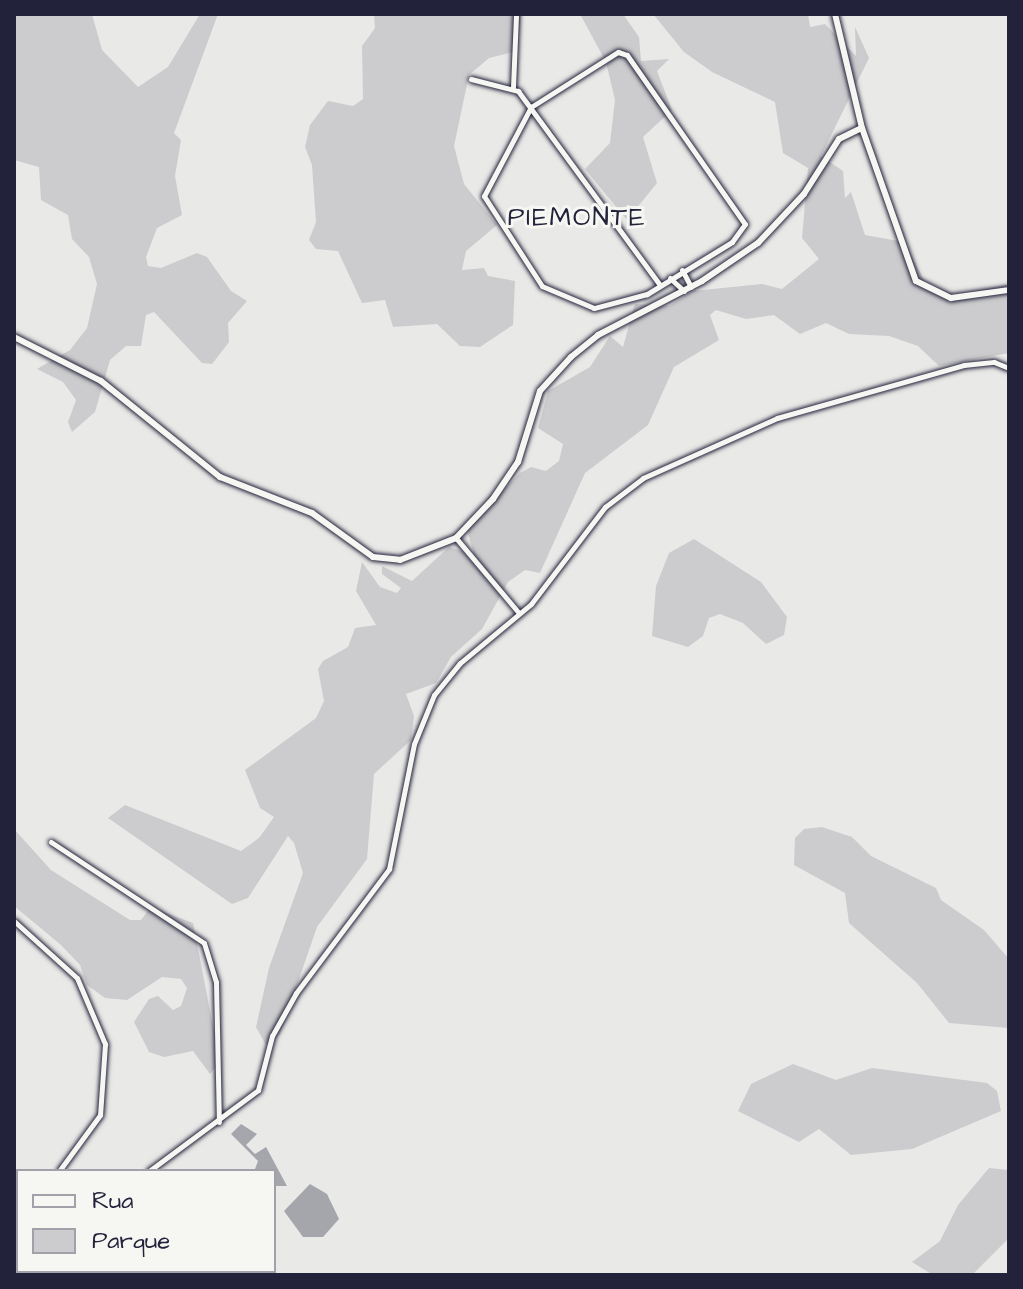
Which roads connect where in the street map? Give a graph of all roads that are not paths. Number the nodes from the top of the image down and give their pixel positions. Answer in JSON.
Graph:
{"nodes":[{"id":1,"x":516,"y":14,"type":"edge"},
{"id":2,"x":835,"y":14,"type":"edge"},
{"id":3,"x":471,"y":79,"type":"dead end"},
{"id":4,"x":513,"y":87,"type":"junction"},
{"id":5,"x":531,"y":107,"type":"junction"},
{"id":6,"x":862,"y":128,"type":"junction"},
{"id":7,"x":682,"y":270,"type":"junction"},
{"id":8,"x":670,"y":278,"type":"junction"},
{"id":9,"x":660,"y":285,"type":"junction"},
{"id":10,"x":691,"y":287,"type":"junction"},
{"id":11,"x":1009,"y":290,"type":"edge"},
{"id":12,"x":684,"y":291,"type":"junction"},
{"id":13,"x":14,"y":337,"type":"edge"},
{"id":14,"x":1009,"y":368,"type":"edge"},
{"id":15,"x":456,"y":538,"type":"junction"},
{"id":16,"x":519,"y":613,"type":"junction"},
{"id":17,"x":51,"y":842,"type":"dead end"},
{"id":18,"x":14,"y":921,"type":"edge"},
{"id":19,"x":219,"y":1122,"type":"junction"},
{"id":20,"x":60,"y":1169,"type":"edge"},
{"id":21,"x":152,"y":1169,"type":"edge"}],
"edges":[{"from":1,"to":4,"type":"street"},
{"from":2,"to":6,"type":"street"},
{"from":3,"to":4,"type":"street"},
{"from":4,"to":5,"type":"street"},
{"from":5,"to":7,"type":"street"},
{"from":5,"to":9,"type":"street"},
{"from":5,"to":9,"type":"street"},
{"from":6,"to":10,"type":"street"},
{"from":6,"to":11,"type":"street"},
{"from":7,"to":8,"type":"street"},
{"from":7,"to":10,"type":"street"},
{"from":8,"to":9,"type":"street"},
{"from":8,"to":12,"type":"street"},
{"from":10,"to":12,"type":"street"},
{"from":12,"to":15,"type":"street"},
{"from":13,"to":15,"type":"street"},
{"from":14,"to":16,"type":"street"},
{"from":15,"to":16,"type":"street"},
{"from":16,"to":19,"type":"street"},
{"from":17,"to":19,"type":"street"},
{"from":18,"to":20,"type":"street"},
{"from":19,"to":21,"type":"street"}]}
